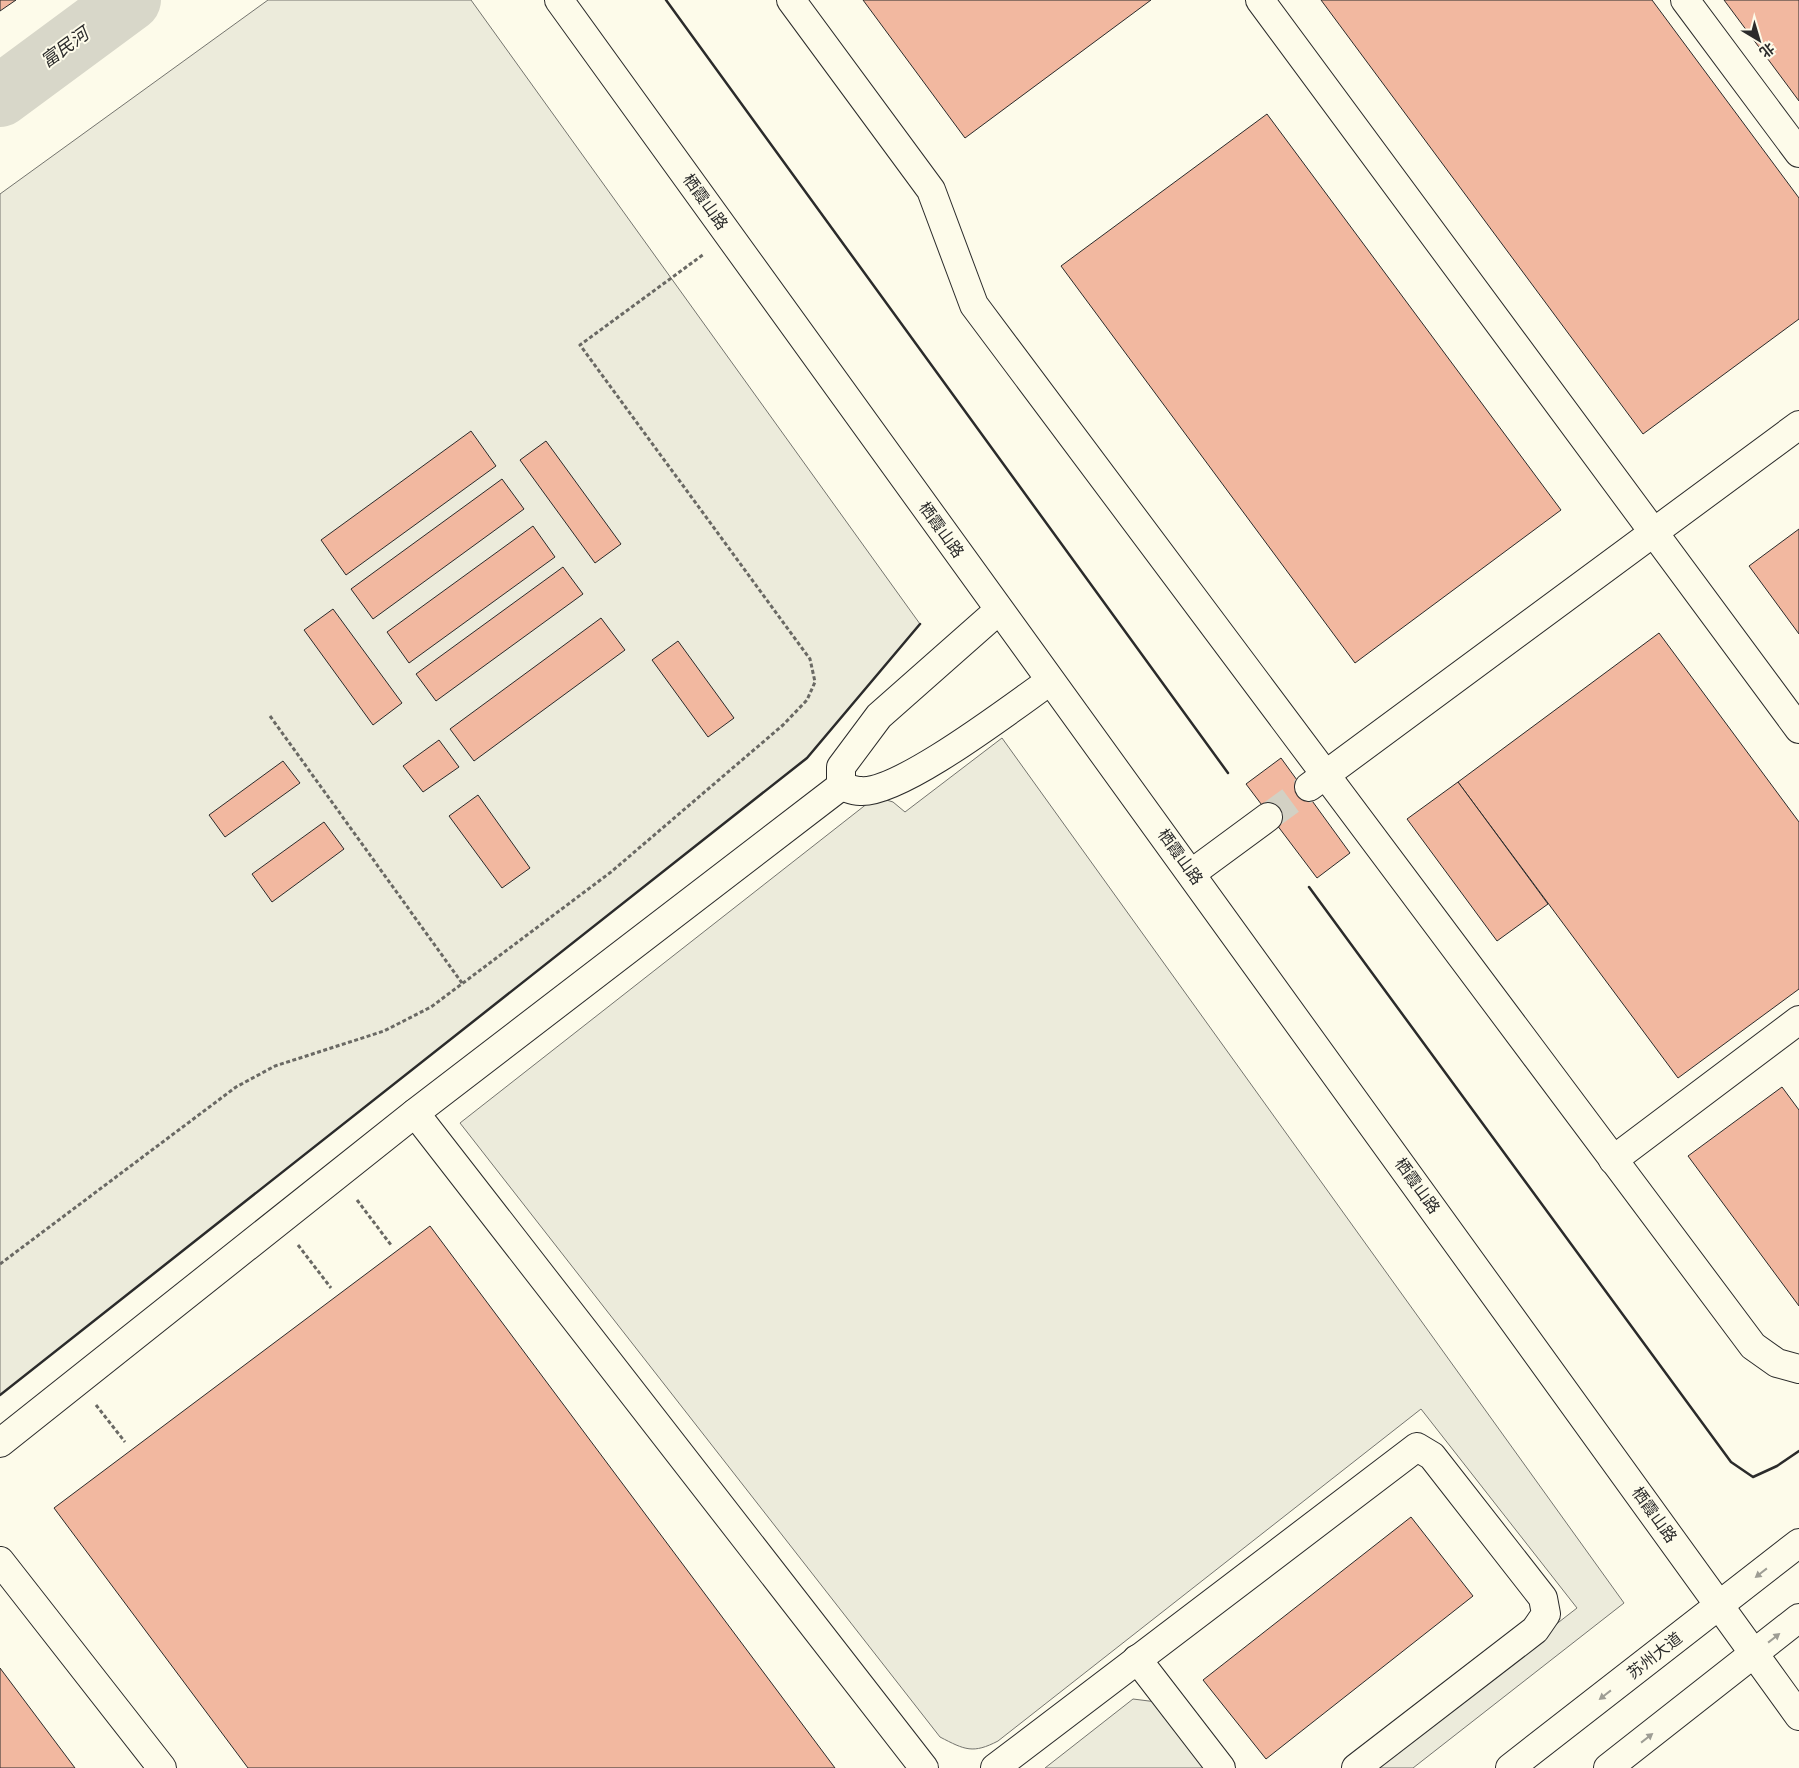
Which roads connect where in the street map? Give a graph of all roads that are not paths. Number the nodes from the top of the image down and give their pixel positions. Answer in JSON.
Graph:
{"nodes":[{"id":1,"x":559,"y":0,"type":"edge"},
{"id":2,"x":790,"y":0,"type":"edge"},
{"id":3,"x":1260,"y":0,"type":"edge"},
{"id":4,"x":1686,"y":0,"type":"edge"},
{"id":5,"x":1799,"y":152,"type":"edge"},
{"id":6,"x":1799,"y":425,"type":"edge"},
{"id":7,"x":1653,"y":532,"type":"junction"},
{"id":8,"x":999,"y":610,"type":"junction"},
{"id":9,"x":1050,"y":681,"type":"junction"},
{"id":10,"x":1799,"y":729,"type":"edge"},
{"id":11,"x":1317,"y":781,"type":"junction"},
{"id":12,"x":842,"y":786,"type":"junction"},
{"id":13,"x":1268,"y":817,"type":"tunnel mouth"},
{"id":14,"x":1192,"y":873,"type":"junction"},
{"id":15,"x":1799,"y":1020,"type":"edge"},
{"id":16,"x":415,"y":1113,"type":"junction"},
{"id":17,"x":1613,"y":1160,"type":"junction"},
{"id":18,"x":1799,"y":1369,"type":"edge"},
{"id":19,"x":0,"y":1443,"type":"edge"},
{"id":20,"x":1799,"y":1543,"type":"edge"},
{"id":21,"x":0,"y":1561,"type":"edge"},
{"id":22,"x":1719,"y":1606,"type":"junction"},
{"id":23,"x":1799,"y":1618,"type":"edge"},
{"id":24,"x":1754,"y":1654,"type":"junction"},
{"id":25,"x":1137,"y":1659,"type":"junction"},
{"id":26,"x":1799,"y":1716,"type":"edge"},
{"id":27,"x":162,"y":1768,"type":"edge"},
{"id":28,"x":924,"y":1768,"type":"edge"},
{"id":29,"x":995,"y":1768,"type":"edge"},
{"id":30,"x":1221,"y":1768,"type":"edge"},
{"id":31,"x":1356,"y":1768,"type":"edge"},
{"id":32,"x":1510,"y":1768,"type":"edge"},
{"id":33,"x":1608,"y":1768,"type":"edge"}],
"edges":[{"from":1,"to":8,"type":"street","name":"栖霞山路"},
{"from":2,"to":11,"type":"street"},
{"from":3,"to":7,"type":"street"},
{"from":4,"to":5,"type":"street"},
{"from":6,"to":7,"type":"street"},
{"from":7,"to":10,"type":"street"},
{"from":7,"to":11,"type":"street"},
{"from":8,"to":9,"type":"street","name":"栖霞山路"},
{"from":8,"to":12,"type":"street"},
{"from":9,"to":12,"type":"street"},
{"from":9,"to":14,"type":"street","name":"栖霞山路"},
{"from":11,"to":17,"type":"street"},
{"from":12,"to":16,"type":"street"},
{"from":13,"to":14,"type":"street"},
{"from":14,"to":22,"type":"street","name":"栖霞山路"},
{"from":15,"to":17,"type":"street"},
{"from":16,"to":19,"type":"street"},
{"from":16,"to":28,"type":"street"},
{"from":17,"to":18,"type":"street"},
{"from":20,"to":22,"type":"street","name":"苏州大道","one_way":true},
{"from":21,"to":27,"type":"street"},
{"from":22,"to":24,"type":"street","name":"栖霞山路"},
{"from":22,"to":32,"type":"street","name":"苏州大道","one_way":true},
{"from":24,"to":23,"type":"street","one_way":true},
{"from":24,"to":26,"type":"street","name":"栖霞山路"},
{"from":33,"to":24,"type":"street","one_way":true},
{"from":25,"to":29,"type":"street"},
{"from":25,"to":30,"type":"street"},
{"from":25,"to":31,"type":"street"}]}
